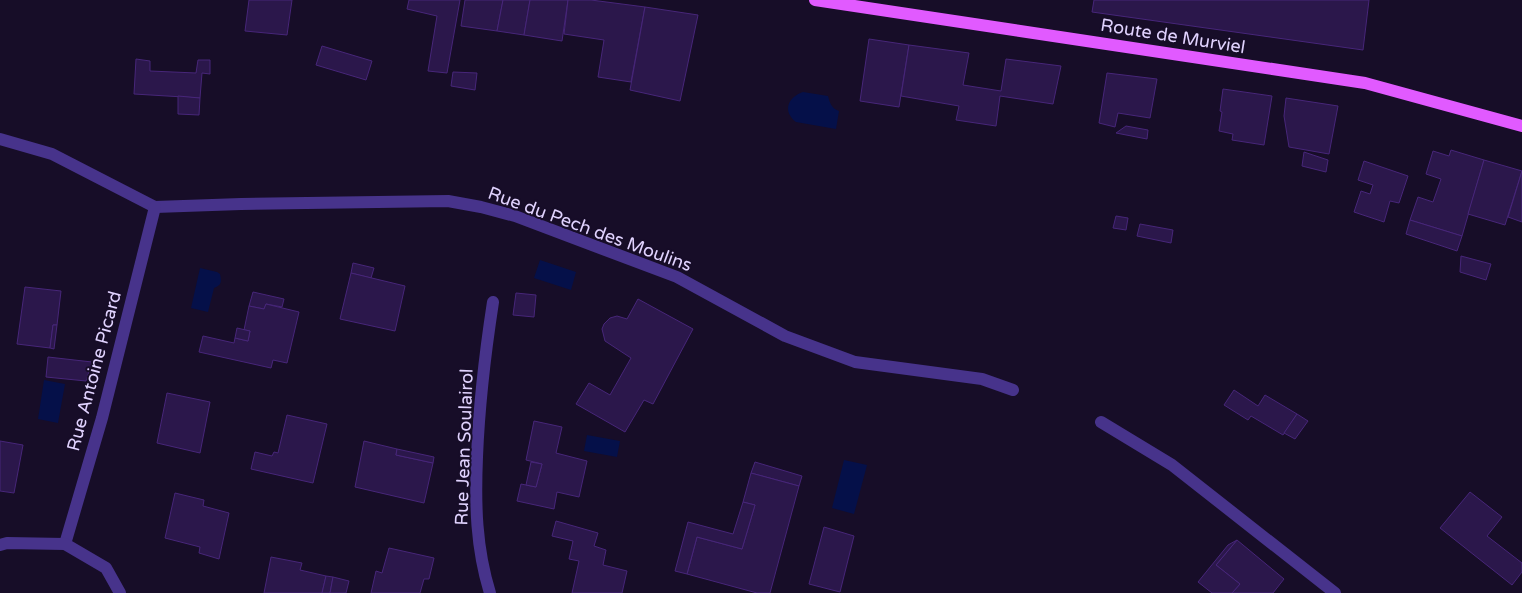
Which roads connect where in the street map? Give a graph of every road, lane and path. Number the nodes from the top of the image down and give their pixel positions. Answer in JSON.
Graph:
{"nodes":[{"id":1,"x":815,"y":0,"type":"edge"},
{"id":2,"x":1522,"y":126,"type":"edge"},
{"id":3,"x":0,"y":139,"type":"edge"},
{"id":4,"x":155,"y":207,"type":"junction"},
{"id":5,"x":493,"y":302,"type":"dead end"},
{"id":6,"x":1012,"y":390,"type":"dead end"},
{"id":7,"x":1101,"y":422,"type":"dead end"},
{"id":8,"x":65,"y":544,"type":"junction"},
{"id":9,"x":0,"y":545,"type":"edge"},
{"id":10,"x":120,"y":593,"type":"edge"},
{"id":11,"x":490,"y":593,"type":"edge"},
{"id":12,"x":1335,"y":593,"type":"edge"}],
"edges":[{"from":1,"to":2,"type":"main road","name":"Route de Murviel"},
{"from":3,"to":4,"type":"street","name":"Rue du Pech des Moulins"},
{"from":4,"to":6,"type":"street","name":"Rue du Pech des Moulins"},
{"from":4,"to":8,"type":"street","name":"Rue Antoine Picard"},
{"from":5,"to":11,"type":"street","name":"Rue Jean Soulairol"},
{"from":7,"to":12,"type":"street"},
{"from":8,"to":9,"type":"street"},
{"from":8,"to":10,"type":"street"}]}
